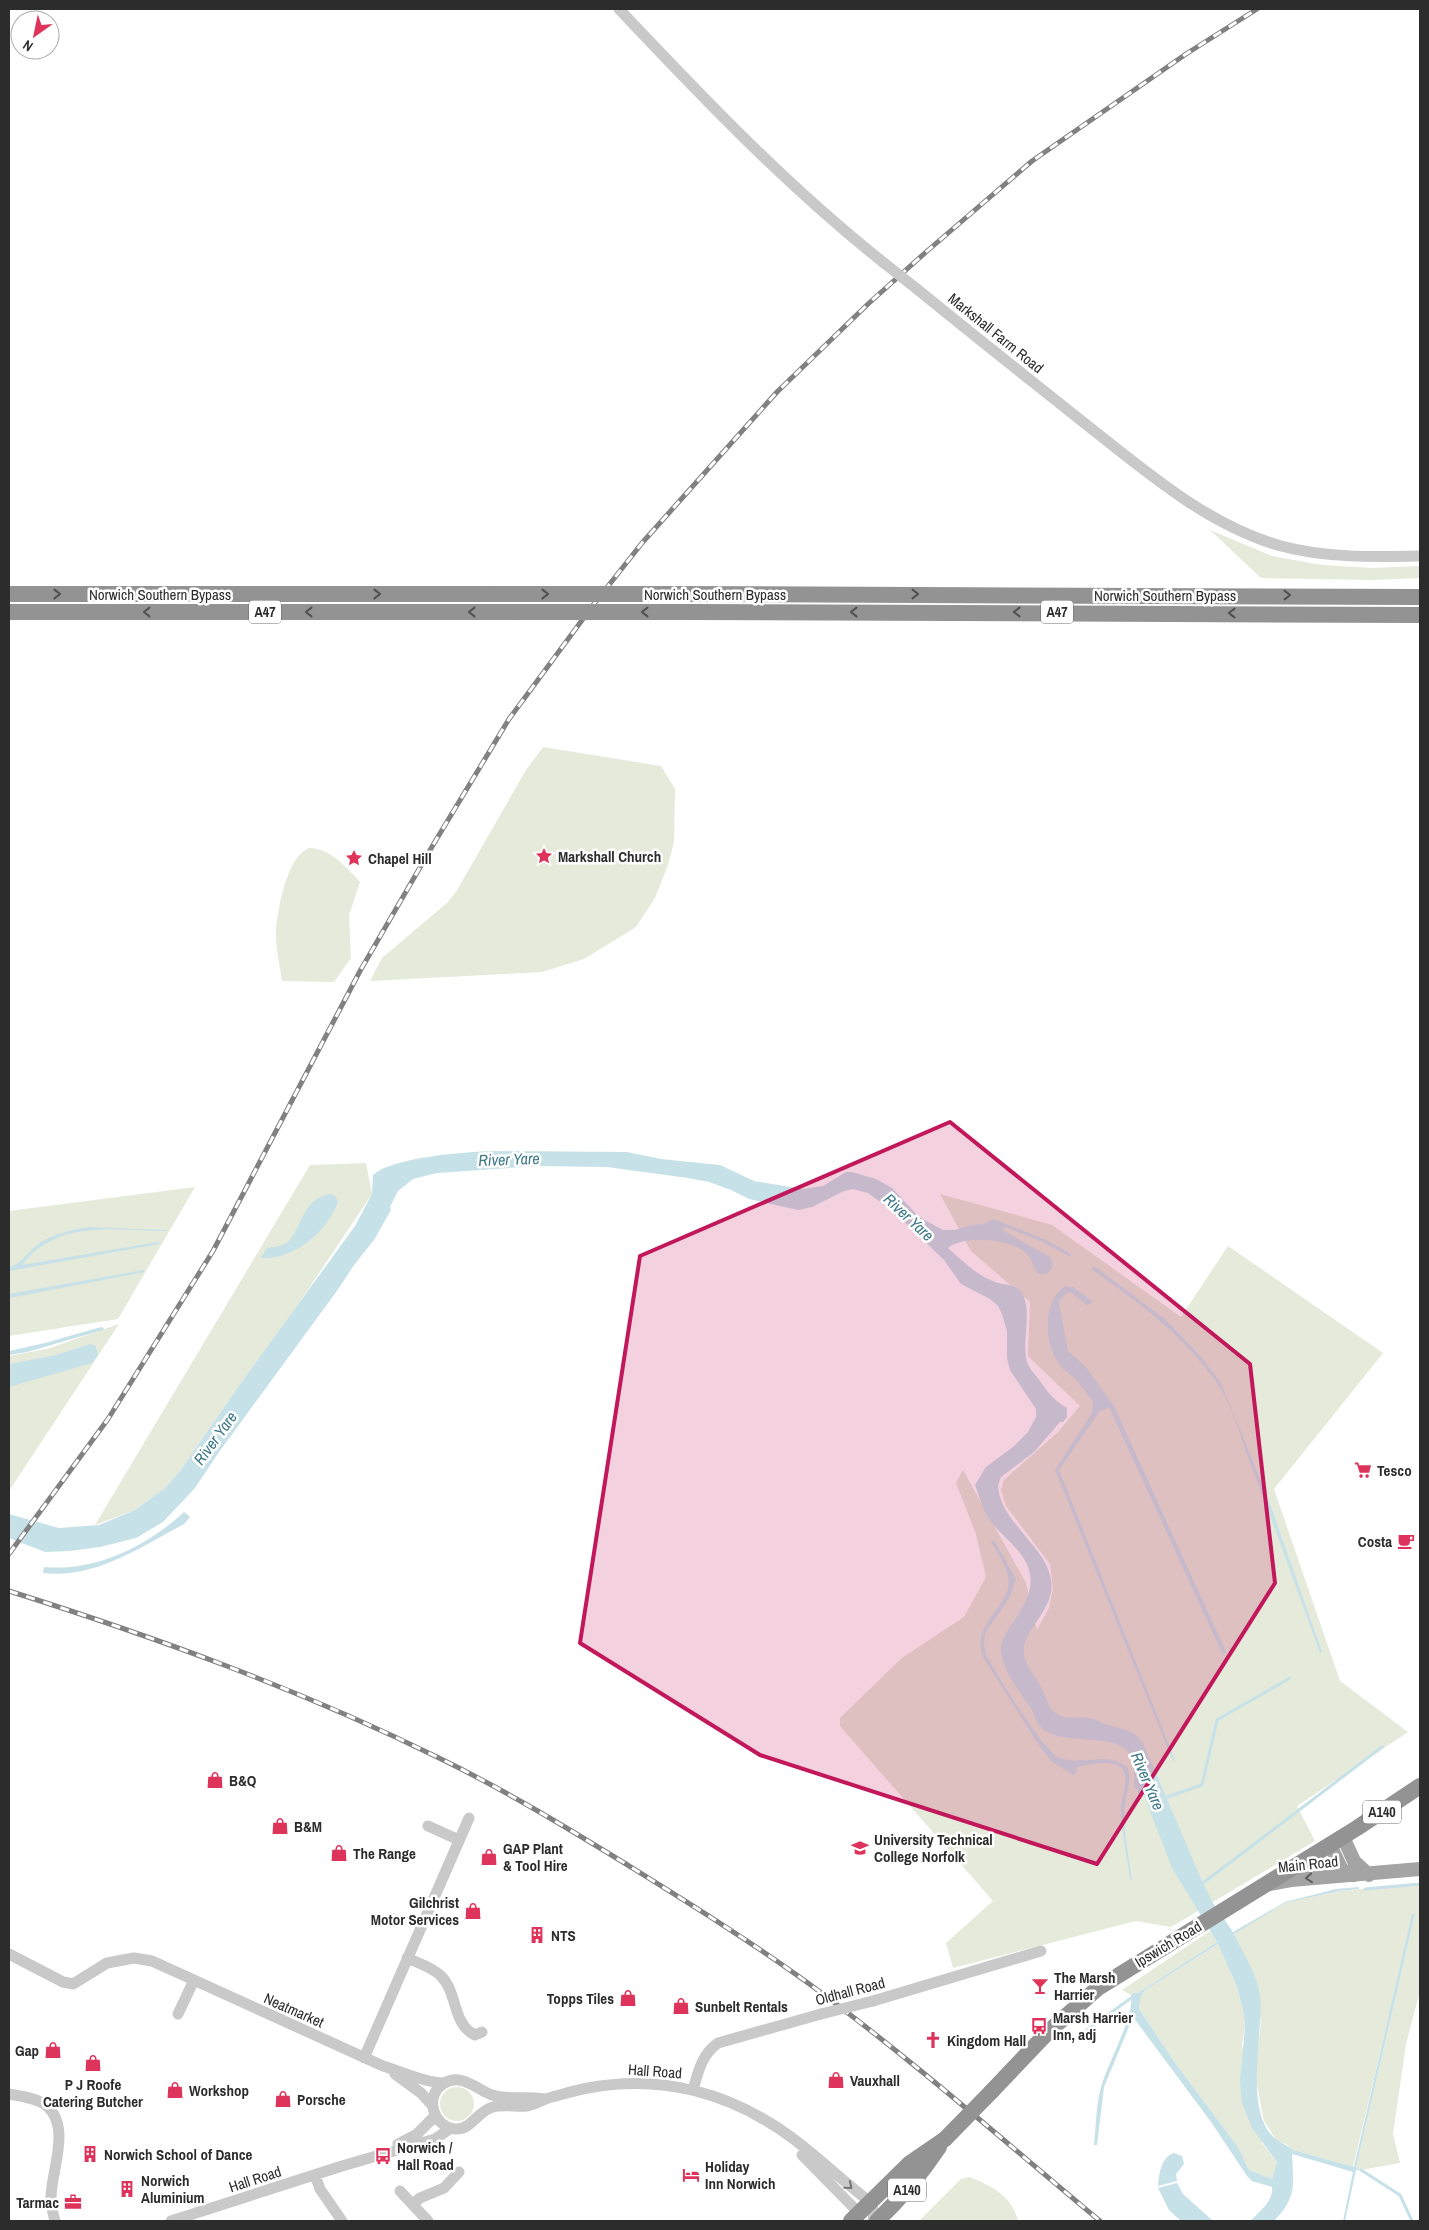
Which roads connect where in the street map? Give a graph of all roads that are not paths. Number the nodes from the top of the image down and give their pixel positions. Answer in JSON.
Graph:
{"nodes":[{"id":1,"x":619,"y":9,"type":"edge"},
{"id":2,"x":1420,"y":556,"type":"edge"},
{"id":3,"x":9,"y":594,"type":"edge"},
{"id":4,"x":1420,"y":595,"type":"edge"},
{"id":5,"x":9,"y":612,"type":"edge"},
{"id":6,"x":1263,"y":613,"type":"junction"},
{"id":7,"x":1420,"y":615,"type":"edge"},
{"id":8,"x":1420,"y":621,"type":"edge"},
{"id":9,"x":1420,"y":1786,"type":"edge"},
{"id":10,"x":469,"y":1818,"type":"dead end"},
{"id":11,"x":428,"y":1826,"type":"dead end"},
{"id":12,"x":459,"y":1840,"type":"junction"},
{"id":13,"x":1336,"y":1841,"type":"junction"},
{"id":14,"x":1420,"y":1869,"type":"edge"},
{"id":15,"x":1362,"y":1875,"type":"junction"},
{"id":16,"x":1264,"y":1885,"type":"junction"},
{"id":17,"x":1041,"y":1951,"type":"dead end"},
{"id":18,"x":9,"y":1954,"type":"edge"},
{"id":19,"x":407,"y":1958,"type":"junction"},
{"id":20,"x":194,"y":1980,"type":"junction"},
{"id":21,"x":178,"y":2014,"type":"dead end"},
{"id":22,"x":482,"y":2032,"type":"dead end"},
{"id":23,"x":364,"y":2058,"type":"junction"},
{"id":24,"x":383,"y":2066,"type":"junction"},
{"id":25,"x":444,"y":2083,"type":"junction"},
{"id":26,"x":475,"y":2086,"type":"junction"},
{"id":27,"x":693,"y":2090,"type":"junction"},
{"id":28,"x":9,"y":2094,"type":"edge"},
{"id":29,"x":544,"y":2099,"type":"junction"},
{"id":30,"x":434,"y":2111,"type":"junction"},
{"id":31,"x":479,"y":2115,"type":"junction"},
{"id":32,"x":451,"y":2128,"type":"junction"},
{"id":33,"x":945,"y":2139,"type":"junction"},
{"id":34,"x":376,"y":2155,"type":"junction"},
{"id":35,"x":459,"y":2172,"type":"dead end"},
{"id":36,"x":315,"y":2175,"type":"junction"},
{"id":37,"x":400,"y":2190,"type":"dead end"},
{"id":38,"x":413,"y":2204,"type":"junction"},
{"id":39,"x":867,"y":2215,"type":"edge"},
{"id":40,"x":56,"y":2221,"type":"edge"},
{"id":41,"x":171,"y":2221,"type":"edge"},
{"id":42,"x":342,"y":2221,"type":"edge"},
{"id":43,"x":428,"y":2221,"type":"edge"}],
"edges":[{"from":1,"to":2,"type":"street","name":"Markshall Farm Road","bridge":true},
{"from":3,"to":4,"type":"highway","name":"Norwich Southern Bypass","number":"A47","one_way":true,"bridge":true},
{"from":6,"to":5,"type":"highway","name":"Norwich Southern Bypass","number":"A47","one_way":true,"bridge":true},
{"from":6,"to":7,"type":"highway","name":"Norwich Southern Bypass","number":"A47"},
{"from":6,"to":8,"type":"highway","number":"A47"},
{"from":9,"to":13,"type":"highway","name":"Ipswich Road","number":"A140"},
{"from":10,"to":12,"type":"street"},
{"from":11,"to":12,"type":"street"},
{"from":12,"to":19,"type":"street"},
{"from":13,"to":15,"type":"main road","name":"Main Road"},
{"from":13,"to":16,"type":"highway","name":"Ipswich Road","number":"A140"},
{"from":14,"to":15,"type":"main road","name":"Main Road"},
{"from":15,"to":16,"type":"main road","name":"Main Road","one_way":true},
{"from":16,"to":33,"type":"highway","name":"Ipswich Road","number":"A140","bridge":true},
{"from":17,"to":27,"type":"street","name":"Oldhall Road","bridge":true},
{"from":18,"to":20,"type":"street","name":"Neatmarket"},
{"from":19,"to":22,"type":"street"},
{"from":19,"to":23,"type":"street"},
{"from":20,"to":21,"type":"street"},
{"from":20,"to":23,"type":"street","name":"Neatmarket"},
{"from":23,"to":24,"type":"street","name":"Neatmarket"},
{"from":24,"to":25,"type":"street","name":"Neatmarket"},
{"from":24,"to":30,"type":"street","name":"Neatmarket"},
{"from":25,"to":26,"type":"street","name":"Hall Road"},
{"from":25,"to":30,"type":"street","name":"Hall Road"},
{"from":26,"to":29,"type":"street","name":"Hall Road"},
{"from":26,"to":31,"type":"street"},
{"from":27,"to":29,"type":"street","name":"Hall Road"},
{"from":27,"to":39,"type":"street","name":"Hall Road"},
{"from":28,"to":40,"type":"street"},
{"from":29,"to":31,"type":"street","name":"Hall Road"},
{"from":30,"to":32,"type":"street"},
{"from":30,"to":34,"type":"street","name":"Hall Road"},
{"from":31,"to":32,"type":"street","name":"Hall Road"},
{"from":32,"to":34,"type":"street","name":"Hall Road"},
{"from":33,"to":39,"type":"highway","name":"Ipswich Road","number":"A140"},
{"from":33,"to":39,"type":"highway","name":"Ipswich Road","number":"A140"},
{"from":34,"to":36,"type":"street","name":"Hall Road"},
{"from":35,"to":38,"type":"street"},
{"from":36,"to":41,"type":"street","name":"Hall Road"},
{"from":36,"to":42,"type":"street"},
{"from":37,"to":38,"type":"street"},
{"from":38,"to":43,"type":"street"}]}
